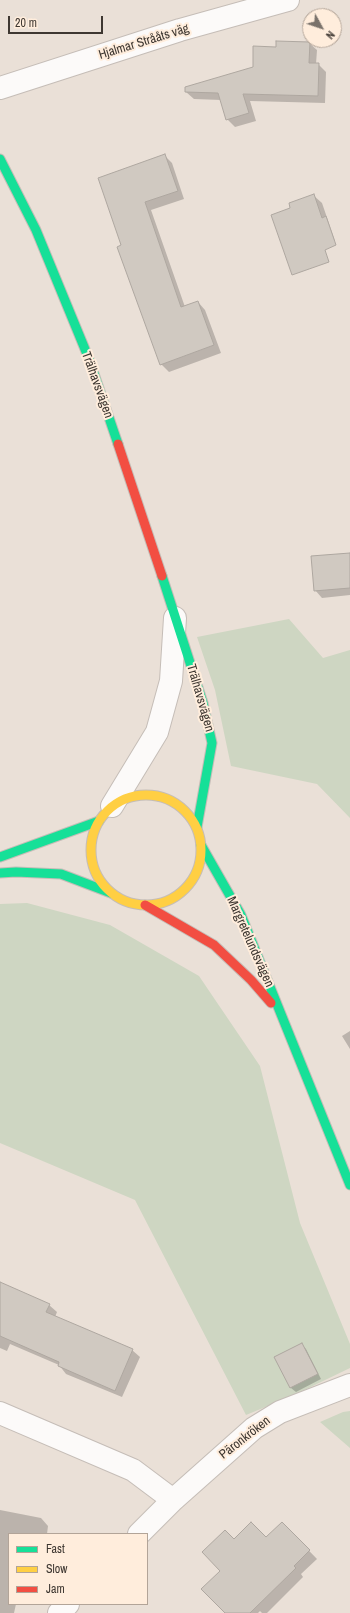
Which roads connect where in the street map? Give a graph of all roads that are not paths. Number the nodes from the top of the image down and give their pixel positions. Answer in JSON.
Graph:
{"nodes":[{"id":1,"x":288,"y":0,"type":"edge"},
{"id":2,"x":0,"y":88,"type":"edge"},
{"id":3,"x":0,"y":159,"type":"edge"},
{"id":4,"x":175,"y":618,"type":"junction"},
{"id":5,"x":106,"y":813,"type":"junction"},
{"id":6,"x":197,"y":827,"type":"junction"},
{"id":7,"x":201,"y":845,"type":"junction"},
{"id":8,"x":0,"y":857,"type":"edge"},
{"id":9,"x":0,"y":873,"type":"edge"},
{"id":10,"x":112,"y":894,"type":"junction"},
{"id":11,"x":145,"y":905,"type":"junction"},
{"id":12,"x":284,"y":1019,"type":"junction"},
{"id":13,"x":350,"y":1185,"type":"edge"},
{"id":14,"x":350,"y":1385,"type":"edge"},
{"id":15,"x":0,"y":1413,"type":"edge"},
{"id":16,"x":173,"y":1500,"type":"junction"},
{"id":17,"x":140,"y":1533,"type":"edge"},
{"id":18,"x":67,"y":1605,"type":"edge"},
{"id":19,"x":59,"y":1613,"type":"edge"}],
"edges":[{"from":1,"to":2,"type":"street","name":"Hjalmar Strååts väg"},
{"from":3,"to":4,"type":"street","name":"Trälhavsvägen"},
{"from":4,"to":5,"type":"street","name":"Trälhavsvägen"},
{"from":4,"to":6,"type":"street","name":"Trälhavsvägen"},
{"from":5,"to":6,"type":"street"},
{"from":5,"to":8,"type":"street"},
{"from":5,"to":10,"type":"street"},
{"from":6,"to":7,"type":"street"},
{"from":7,"to":11,"type":"street"},
{"from":7,"to":12,"type":"street","name":"Margretelundsvägen"},
{"from":9,"to":10,"type":"street"},
{"from":10,"to":11,"type":"street"},
{"from":11,"to":12,"type":"street","name":"Margretelundsvägen"},
{"from":12,"to":13,"type":"street","name":"Margretelundsvägen"},
{"from":14,"to":16,"type":"street","name":"Päronkröken"},
{"from":15,"to":16,"type":"street"},
{"from":16,"to":17,"type":"street","name":"Päronkröken"},
{"from":18,"to":19,"type":"street"}]}
